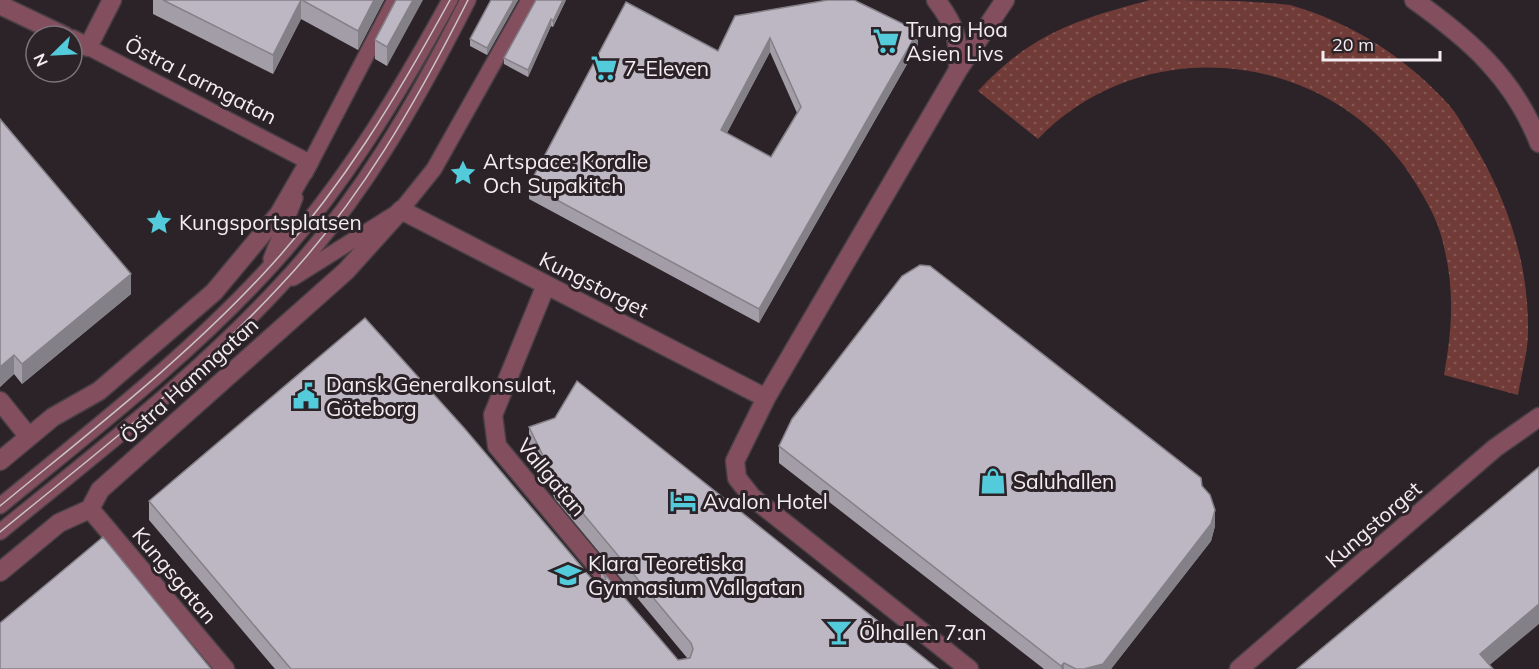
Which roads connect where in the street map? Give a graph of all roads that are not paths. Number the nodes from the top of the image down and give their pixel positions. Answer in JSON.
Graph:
{"nodes":[{"id":1,"x":112,"y":0,"type":"edge"},
{"id":2,"x":395,"y":0,"type":"edge"},
{"id":3,"x":450,"y":0,"type":"edge"},
{"id":4,"x":468,"y":0,"type":"edge"},
{"id":5,"x":529,"y":0,"type":"edge"},
{"id":6,"x":936,"y":0,"type":"edge"},
{"id":7,"x":1005,"y":0,"type":"edge"},
{"id":8,"x":1414,"y":0,"type":"edge"},
{"id":9,"x":0,"y":5,"type":"edge"},
{"id":10,"x":40,"y":24,"type":"edge"},
{"id":11,"x":84,"y":38,"type":"edge"},
{"id":12,"x":84,"y":45,"type":"edge"},
{"id":13,"x":958,"y":70,"type":"junction"},
{"id":14,"x":1539,"y":143,"type":"edge"},
{"id":15,"x":309,"y":162,"type":"junction"},
{"id":16,"x":401,"y":210,"type":"junction"},
{"id":17,"x":267,"y":271,"type":"junction"},
{"id":18,"x":546,"y":285,"type":"junction"},
{"id":19,"x":280,"y":286,"type":"junction"},
{"id":20,"x":766,"y":398,"type":"junction"},
{"id":21,"x":0,"y":401,"type":"edge"},
{"id":22,"x":1539,"y":417,"type":"edge"},
{"id":23,"x":29,"y":437,"type":"junction"},
{"id":24,"x":0,"y":461,"type":"edge"},
{"id":25,"x":0,"y":506,"type":"edge"},
{"id":26,"x":90,"y":509,"type":"junction"},
{"id":27,"x":0,"y":532,"type":"edge"},
{"id":28,"x":0,"y":572,"type":"edge"},
{"id":29,"x":630,"y":607,"type":"edge"},
{"id":30,"x":225,"y":669,"type":"edge"},
{"id":31,"x":969,"y":669,"type":"edge"},
{"id":32,"x":1239,"y":669,"type":"edge"}],
"edges":[{"from":1,"to":11,"type":"street"},
{"from":2,"to":15,"type":"lane"},
{"from":3,"to":17,"type":"lane","name":"Östra Hamngatan"},
{"from":4,"to":19,"type":"lane","name":"Östra Hamngatan"},
{"from":5,"to":16,"type":"lane"},
{"from":6,"to":13,"type":"street"},
{"from":7,"to":13,"type":"street"},
{"from":8,"to":14,"type":"street"},
{"from":9,"to":10,"type":"street"},
{"from":12,"to":15,"type":"lane","name":"Östra Larmgatan"},
{"from":13,"to":20,"type":"street"},
{"from":15,"to":17,"type":"lane"},
{"from":15,"to":23,"type":"street"},
{"from":16,"to":18,"type":"street","name":"Kungstorget"},
{"from":16,"to":19,"type":"lane"},
{"from":16,"to":26,"type":"street","name":"Östra Hamngatan"},
{"from":17,"to":25,"type":"lane","name":"Östra Hamngatan"},
{"from":18,"to":20,"type":"street","name":"Kungstorget"},
{"from":18,"to":29,"type":"street","name":"Vallgatan"},
{"from":19,"to":27,"type":"lane","name":"Östra Hamngatan"},
{"from":20,"to":31,"type":"street"},
{"from":21,"to":23,"type":"street"},
{"from":22,"to":32,"type":"street","name":"Kungstorget"},
{"from":23,"to":24,"type":"street"},
{"from":26,"to":28,"type":"street"},
{"from":26,"to":30,"type":"street","name":"Kungsgatan"}]}
